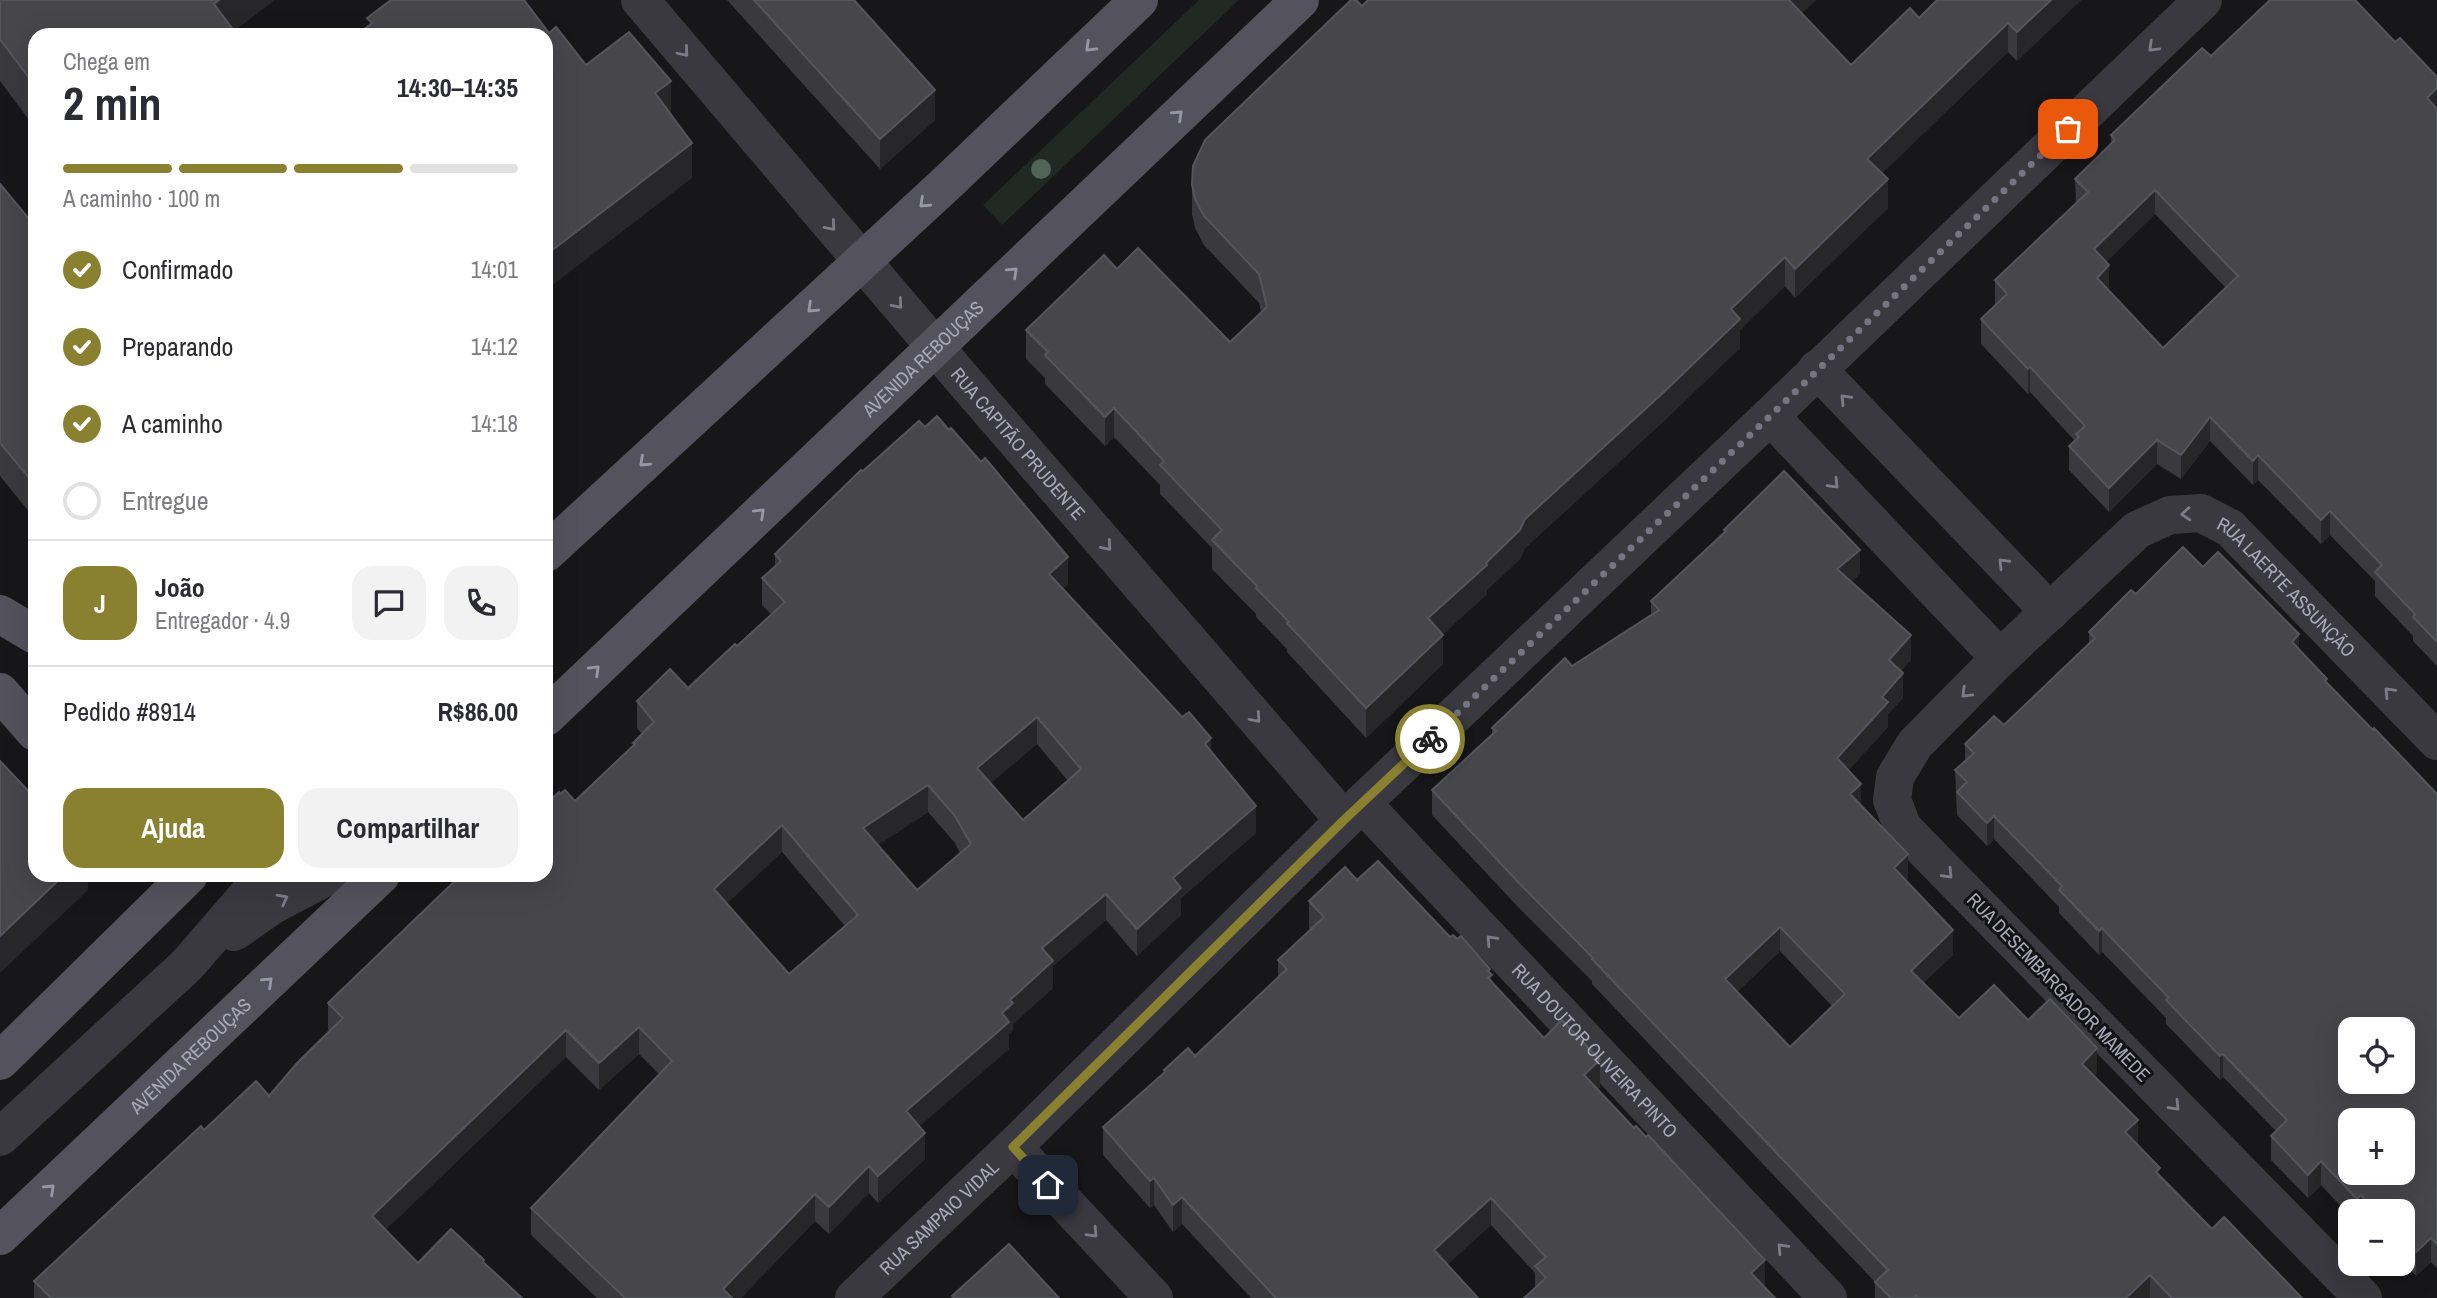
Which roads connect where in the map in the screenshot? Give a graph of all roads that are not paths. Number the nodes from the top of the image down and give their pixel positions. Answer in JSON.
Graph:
{"nodes":[{"id":1,"x":639,"y":0,"type":"edge"},
{"id":2,"x":1139,"y":0,"type":"edge"},
{"id":3,"x":1300,"y":0,"type":"edge"},
{"id":4,"x":2203,"y":0,"type":"edge"},
{"id":5,"x":862,"y":262,"type":"junction"},
{"id":6,"x":934,"y":347,"type":"junction"},
{"id":7,"x":1817,"y":369,"type":"junction"},
{"id":8,"x":1770,"y":416,"type":"junction"},
{"id":9,"x":553,"y":547,"type":"edge"},
{"id":10,"x":2050,"y":612,"type":"junction"},
{"id":11,"x":0,"y":614,"type":"edge"},
{"id":12,"x":28,"y":631,"type":"edge"},
{"id":13,"x":2000,"y":659,"type":"junction"},
{"id":14,"x":0,"y":692,"type":"edge"},
{"id":15,"x":553,"y":711,"type":"edge"},
{"id":16,"x":28,"y":724,"type":"edge"},
{"id":17,"x":2437,"y":741,"type":"edge"},
{"id":18,"x":1353,"y":811,"type":"junction"},
{"id":19,"x":177,"y":882,"type":"edge"},
{"id":20,"x":213,"y":882,"type":"edge"},
{"id":21,"x":259,"y":882,"type":"edge"},
{"id":22,"x":317,"y":882,"type":"edge"},
{"id":23,"x":374,"y":882,"type":"edge"},
{"id":24,"x":187,"y":965,"type":"junction"},
{"id":25,"x":44,"y":1040,"type":"dead end"},
{"id":26,"x":0,"y":1061,"type":"edge"},
{"id":27,"x":0,"y":1137,"type":"edge"},
{"id":28,"x":1013,"y":1147,"type":"junction"},
{"id":29,"x":0,"y":1236,"type":"edge"},
{"id":30,"x":854,"y":1298,"type":"edge"},
{"id":31,"x":1154,"y":1298,"type":"edge"},
{"id":32,"x":1828,"y":1298,"type":"edge"},
{"id":33,"x":2363,"y":1298,"type":"edge"}],
"edges":[{"from":1,"to":5,"type":"street","name":"RUA CAPITÃO PRUDENTE","one_way":true},
{"from":2,"to":5,"type":"main road","one_way":true},
{"from":6,"to":3,"type":"main road","name":"AVENIDA REBOUÇAS","one_way":true},
{"from":4,"to":7,"type":"street","name":"RUA SAMPAIO VIDAL","one_way":true},
{"from":5,"to":6,"type":"street","name":"RUA CAPITÃO PRUDENTE","one_way":true},
{"from":5,"to":9,"type":"main road","one_way":true},
{"from":15,"to":6,"type":"main road","name":"AVENIDA REBOUÇAS","one_way":true},
{"from":6,"to":18,"type":"street","name":"RUA CAPITÃO PRUDENTE","one_way":true},
{"from":7,"to":8,"type":"street","name":"RUA SAMPAIO VIDAL"},
{"from":10,"to":7,"type":"street","one_way":true},
{"from":8,"to":13,"type":"street","one_way":true},
{"from":8,"to":18,"type":"street","name":"RUA SAMPAIO VIDAL"},
{"from":10,"to":13,"type":"street","name":"RUA DESEMBARGADOR MAMEDE"},
{"from":17,"to":10,"type":"street","name":"RUA LAERTE ASSUNÇÃO","one_way":true},
{"from":11,"to":12,"type":"main road"},
{"from":13,"to":33,"type":"street","name":"RUA DESEMBARGADOR MAMEDE","one_way":true},
{"from":14,"to":16,"type":"main road"},
{"from":18,"to":28,"type":"street","name":"RUA SAMPAIO VIDAL"},
{"from":32,"to":18,"type":"street","name":"RUA DOUTOR OLIVEIRA PINTO","one_way":true},
{"from":19,"to":26,"type":"main road"},
{"from":20,"to":25,"type":"main road"},
{"from":21,"to":24,"type":"street"},
{"from":24,"to":22,"type":"street","one_way":true},
{"from":29,"to":23,"type":"main road","name":"AVENIDA REBOUÇAS","one_way":true},
{"from":24,"to":27,"type":"street"},
{"from":28,"to":30,"type":"street","name":"RUA SAMPAIO VIDAL"},
{"from":28,"to":31,"type":"street","one_way":true}]}
